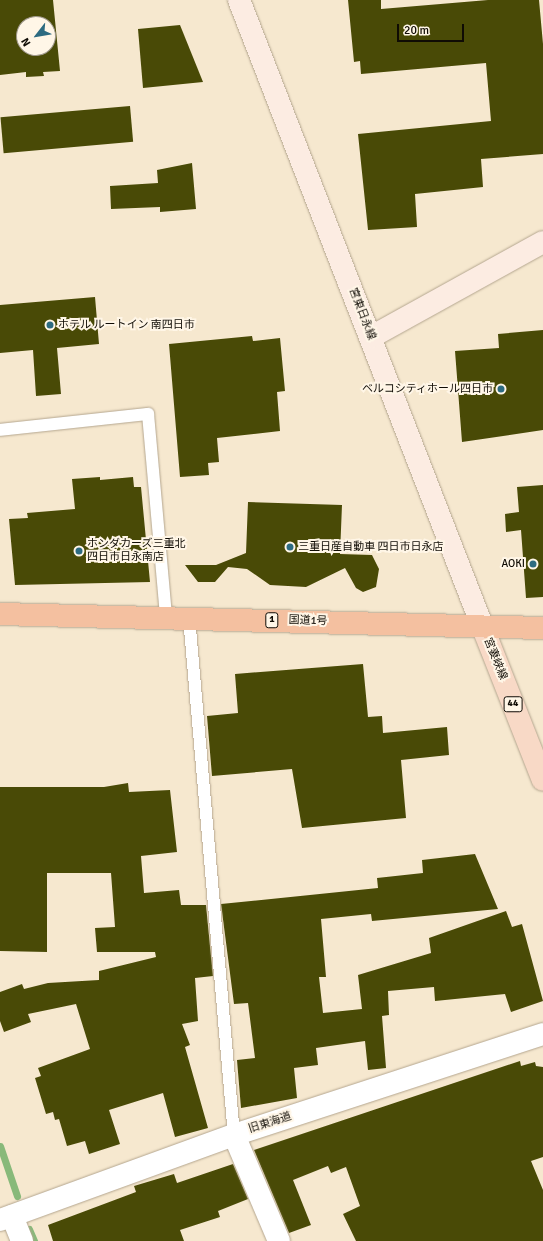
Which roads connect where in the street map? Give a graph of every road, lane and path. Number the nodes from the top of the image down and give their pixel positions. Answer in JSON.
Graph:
{"nodes":[{"id":1,"x":239,"y":0,"type":"edge"},
{"id":2,"x":543,"y":242,"type":"edge"},
{"id":3,"x":371,"y":337,"type":"junction"},
{"id":4,"x":0,"y":430,"type":"edge"},
{"id":5,"x":0,"y":614,"type":"edge"},
{"id":6,"x":166,"y":617,"type":"junction"},
{"id":7,"x":190,"y":617,"type":"junction"},
{"id":8,"x":483,"y":628,"type":"junction"},
{"id":9,"x":543,"y":628,"type":"edge"},
{"id":10,"x":543,"y":780,"type":"edge"},
{"id":11,"x":543,"y":1034,"type":"edge"},
{"id":12,"x":234,"y":1135,"type":"junction"},
{"id":13,"x":6,"y":1218,"type":"edge"},
{"id":14,"x":22,"y":1241,"type":"edge"},
{"id":15,"x":279,"y":1241,"type":"edge"}],
"edges":[{"from":1,"to":3,"type":"main road","name":"宮東日永線"},
{"from":2,"to":3,"type":"main road"},
{"from":3,"to":8,"type":"main road","name":"宮東日永線"},
{"from":4,"to":6,"type":"lane"},
{"from":5,"to":6,"type":"highway","name":"国道1号","number":"1"},
{"from":6,"to":7,"type":"highway","name":"国道1号","number":"1"},
{"from":7,"to":8,"type":"highway","name":"国道1号","number":"1"},
{"from":7,"to":12,"type":"lane"},
{"from":8,"to":9,"type":"highway","name":"国道1号","number":"1"},
{"from":8,"to":10,"type":"main road","name":"宮妻峡線","number":"44"},
{"from":11,"to":12,"type":"street","name":"旧東海道"},
{"from":12,"to":13,"type":"street","name":"旧東海道"},
{"from":12,"to":15,"type":"street"},
{"from":13,"to":14,"type":"street"}]}
